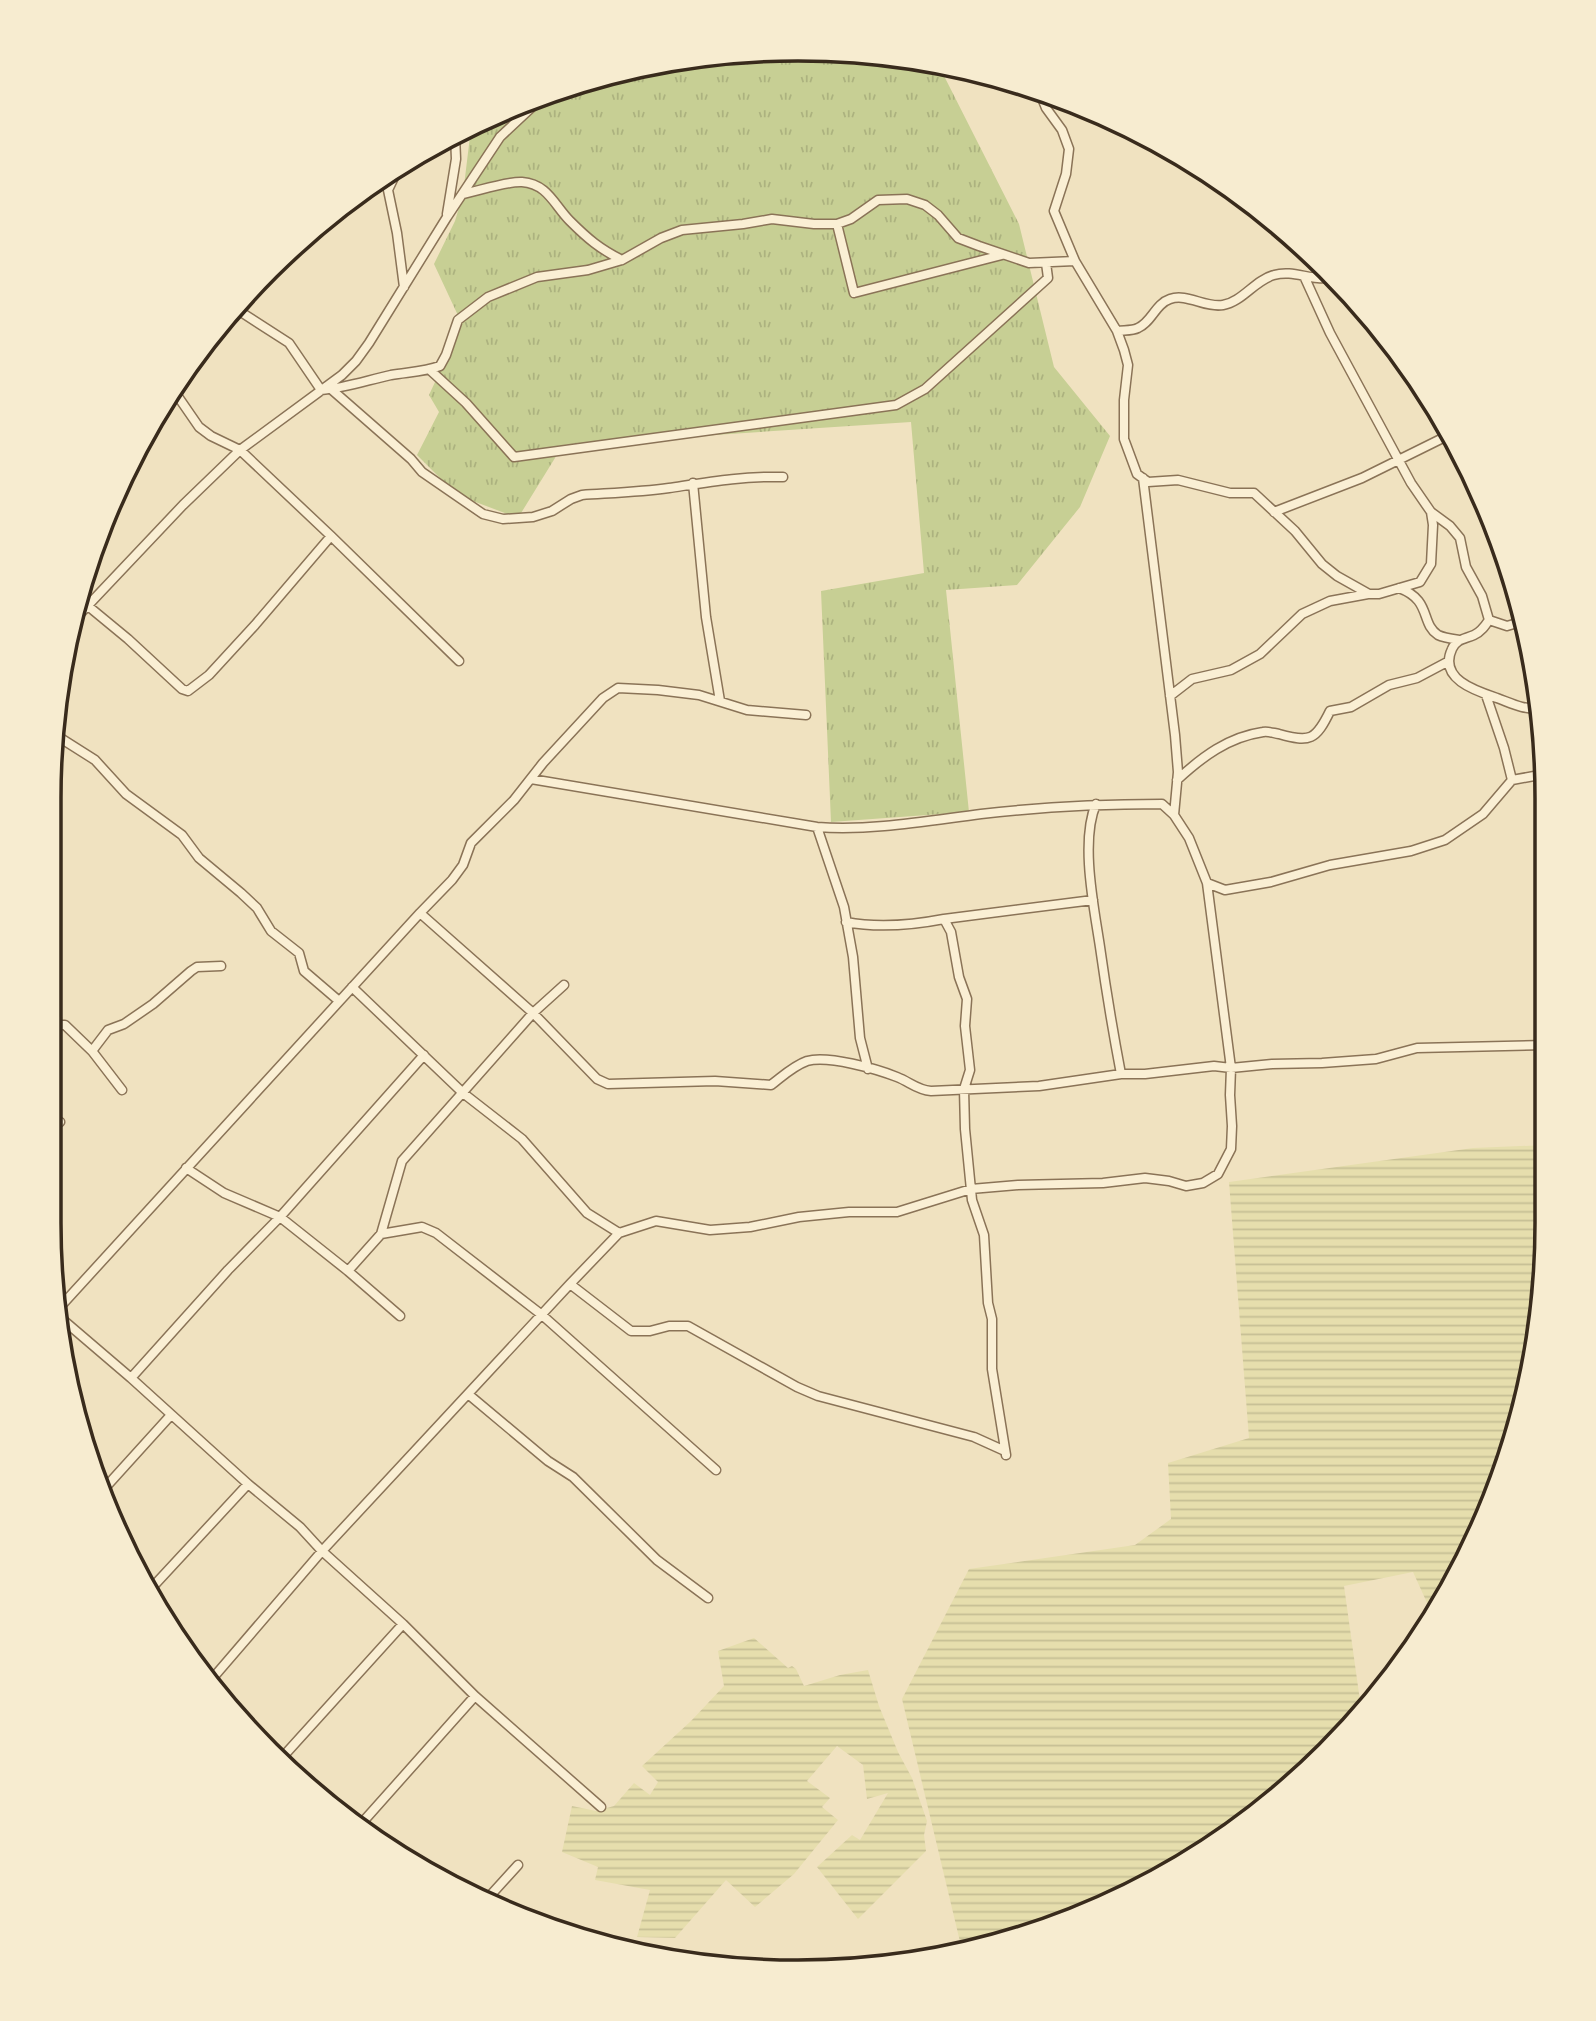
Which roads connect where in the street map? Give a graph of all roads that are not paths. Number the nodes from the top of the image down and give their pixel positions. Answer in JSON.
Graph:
{"nodes":[{"id":1,"x":1044,"y":103,"type":"edge"},
{"id":2,"x":525,"y":114,"type":"edge"},
{"id":3,"x":456,"y":146,"type":"edge"},
{"id":4,"x":391,"y":184,"type":"edge"},
{"id":5,"x":463,"y":194,"type":"junction"},
{"id":6,"x":446,"y":217,"type":"junction"},
{"id":7,"x":837,"y":224,"type":"junction"},
{"id":8,"x":1004,"y":254,"type":"junction"},
{"id":9,"x":622,"y":260,"type":"junction"},
{"id":10,"x":1074,"y":261,"type":"junction"},
{"id":11,"x":1046,"y":263,"type":"junction"},
{"id":12,"x":1304,"y":276,"type":"junction"},
{"id":13,"x":1320,"y":279,"type":"edge"},
{"id":14,"x":404,"y":287,"type":"junction"},
{"id":15,"x":243,"y":313,"type":"edge"},
{"id":16,"x":1117,"y":331,"type":"junction"},
{"id":17,"x":430,"y":370,"type":"junction"},
{"id":18,"x":331,"y":389,"type":"junction"},
{"id":19,"x":321,"y":390,"type":"junction"},
{"id":20,"x":179,"y":399,"type":"edge"},
{"id":21,"x":1441,"y":439,"type":"edge"},
{"id":22,"x":240,"y":450,"type":"junction"},
{"id":23,"x":1398,"y":461,"type":"junction"},
{"id":24,"x":783,"y":477,"type":"dead end"},
{"id":25,"x":1143,"y":478,"type":"junction"},
{"id":26,"x":692,"y":483,"type":"junction"},
{"id":27,"x":1274,"y":512,"type":"junction"},
{"id":28,"x":1431,"y":512,"type":"junction"},
{"id":29,"x":331,"y":536,"type":"junction"},
{"id":30,"x":1399,"y":588,"type":"junction"},
{"id":31,"x":1369,"y":594,"type":"junction"},
{"id":32,"x":88,"y":606,"type":"junction"},
{"id":33,"x":86,"y":608,"type":"edge"},
{"id":34,"x":1489,"y":620,"type":"junction"},
{"id":35,"x":1514,"y":624,"type":"edge"},
{"id":36,"x":1460,"y":640,"type":"junction"},
{"id":37,"x":458,"y":661,"type":"dead end"},
{"id":38,"x":1449,"y":662,"type":"junction"},
{"id":39,"x":1486,"y":695,"type":"junction"},
{"id":40,"x":1170,"y":696,"type":"junction"},
{"id":41,"x":720,"y":701,"type":"junction"},
{"id":42,"x":1529,"y":708,"type":"edge"},
{"id":43,"x":806,"y":715,"type":"dead end"},
{"id":44,"x":64,"y":740,"type":"edge"},
{"id":45,"x":1534,"y":776,"type":"edge"},
{"id":46,"x":531,"y":779,"type":"junction"},
{"id":47,"x":1177,"y":780,"type":"junction"},
{"id":48,"x":1512,"y":780,"type":"junction"},
{"id":49,"x":1096,"y":804,"type":"junction"},
{"id":50,"x":1174,"y":815,"type":"junction"},
{"id":51,"x":817,"y":827,"type":"junction"},
{"id":52,"x":1207,"y":883,"type":"junction"},
{"id":53,"x":1093,"y":900,"type":"junction"},
{"id":54,"x":420,"y":913,"type":"junction"},
{"id":55,"x":944,"y":919,"type":"junction"},
{"id":56,"x":846,"y":922,"type":"junction"},
{"id":57,"x":221,"y":966,"type":"dead end"},
{"id":58,"x":564,"y":985,"type":"dead end"},
{"id":59,"x":352,"y":987,"type":"junction"},
{"id":60,"x":339,"y":1001,"type":"junction"},
{"id":61,"x":533,"y":1013,"type":"junction"},
{"id":62,"x":61,"y":1025,"type":"edge"},
{"id":63,"x":1535,"y":1045,"type":"edge"},
{"id":64,"x":92,"y":1051,"type":"junction"},
{"id":65,"x":424,"y":1055,"type":"junction"},
{"id":66,"x":1231,"y":1068,"type":"junction"},
{"id":67,"x":868,"y":1069,"type":"junction"},
{"id":68,"x":1121,"y":1074,"type":"junction"},
{"id":69,"x":964,"y":1089,"type":"junction"},
{"id":70,"x":122,"y":1090,"type":"dead end"},
{"id":71,"x":463,"y":1093,"type":"junction"},
{"id":72,"x":186,"y":1168,"type":"junction"},
{"id":73,"x":971,"y":1189,"type":"junction"},
{"id":74,"x":279,"y":1217,"type":"junction"},
{"id":75,"x":620,"y":1233,"type":"junction"},
{"id":76,"x":381,"y":1234,"type":"junction"},
{"id":77,"x":348,"y":1271,"type":"junction"},
{"id":78,"x":569,"y":1284,"type":"junction"},
{"id":79,"x":66,"y":1300,"type":"edge"},
{"id":80,"x":542,"y":1315,"type":"junction"},
{"id":81,"x":400,"y":1317,"type":"dead end"},
{"id":82,"x":69,"y":1325,"type":"edge"},
{"id":83,"x":131,"y":1378,"type":"junction"},
{"id":84,"x":468,"y":1394,"type":"junction"},
{"id":85,"x":172,"y":1415,"type":"junction"},
{"id":86,"x":716,"y":1470,"type":"dead end"},
{"id":87,"x":109,"y":1484,"type":"edge"},
{"id":88,"x":248,"y":1484,"type":"junction"},
{"id":89,"x":322,"y":1551,"type":"junction"},
{"id":90,"x":156,"y":1583,"type":"edge"},
{"id":91,"x":708,"y":1598,"type":"dead end"},
{"id":92,"x":403,"y":1624,"type":"junction"},
{"id":93,"x":215,"y":1675,"type":"edge"},
{"id":94,"x":475,"y":1696,"type":"junction"},
{"id":95,"x":286,"y":1753,"type":"edge"},
{"id":96,"x":601,"y":1807,"type":"dead end"},
{"id":97,"x":365,"y":1819,"type":"edge"},
{"id":98,"x":518,"y":1866,"type":"dead end"},
{"id":99,"x":492,"y":1893,"type":"edge"}],
"edges":[{"from":1,"to":10,"type":"street"},
{"from":2,"to":5,"type":"street"},
{"from":3,"to":6,"type":"street"},
{"from":4,"to":14,"type":"street"},
{"from":5,"to":6,"type":"street"},
{"from":5,"to":9,"type":"street"},
{"from":6,"to":14,"type":"street"},
{"from":7,"to":8,"type":"street"},
{"from":7,"to":8,"type":"street"},
{"from":7,"to":9,"type":"street"},
{"from":8,"to":11,"type":"street"},
{"from":9,"to":17,"type":"street"},
{"from":10,"to":11,"type":"street"},
{"from":10,"to":16,"type":"street"},
{"from":11,"to":17,"type":"street"},
{"from":12,"to":13,"type":"street"},
{"from":12,"to":16,"type":"street"},
{"from":12,"to":23,"type":"street"},
{"from":14,"to":19,"type":"street"},
{"from":15,"to":19,"type":"street"},
{"from":16,"to":25,"type":"street"},
{"from":17,"to":18,"type":"street"},
{"from":18,"to":19,"type":"street"},
{"from":18,"to":26,"type":"street"},
{"from":19,"to":22,"type":"street"},
{"from":20,"to":22,"type":"street"},
{"from":21,"to":23,"type":"street"},
{"from":22,"to":29,"type":"street"},
{"from":22,"to":32,"type":"street"},
{"from":23,"to":27,"type":"street"},
{"from":23,"to":28,"type":"street"},
{"from":24,"to":26,"type":"street"},
{"from":25,"to":27,"type":"street"},
{"from":25,"to":40,"type":"street"},
{"from":26,"to":41,"type":"street"},
{"from":27,"to":31,"type":"street"},
{"from":28,"to":30,"type":"street"},
{"from":28,"to":34,"type":"street"},
{"from":29,"to":32,"type":"street"},
{"from":29,"to":37,"type":"street"},
{"from":30,"to":31,"type":"street"},
{"from":30,"to":36,"type":"street"},
{"from":31,"to":40,"type":"street"},
{"from":32,"to":33,"type":"street"},
{"from":34,"to":35,"type":"street"},
{"from":34,"to":36,"type":"street"},
{"from":36,"to":38,"type":"street"},
{"from":38,"to":39,"type":"street"},
{"from":38,"to":47,"type":"street"},
{"from":39,"to":42,"type":"street"},
{"from":39,"to":48,"type":"street"},
{"from":40,"to":47,"type":"street"},
{"from":41,"to":43,"type":"street"},
{"from":41,"to":46,"type":"street"},
{"from":44,"to":60,"type":"street"},
{"from":45,"to":48,"type":"street"},
{"from":46,"to":51,"type":"street"},
{"from":46,"to":54,"type":"street"},
{"from":47,"to":50,"type":"street"},
{"from":48,"to":52,"type":"street"},
{"from":49,"to":50,"type":"street"},
{"from":49,"to":51,"type":"street"},
{"from":49,"to":53,"type":"street"},
{"from":50,"to":52,"type":"street"},
{"from":51,"to":56,"type":"street"},
{"from":52,"to":66,"type":"street"},
{"from":53,"to":55,"type":"street"},
{"from":53,"to":68,"type":"street"},
{"from":54,"to":59,"type":"street"},
{"from":54,"to":61,"type":"street"},
{"from":55,"to":56,"type":"street"},
{"from":55,"to":69,"type":"street"},
{"from":56,"to":67,"type":"street"},
{"from":57,"to":64,"type":"street"},
{"from":58,"to":61,"type":"street"},
{"from":59,"to":60,"type":"street"},
{"from":59,"to":65,"type":"street"},
{"from":60,"to":72,"type":"street"},
{"from":61,"to":67,"type":"street"},
{"from":61,"to":71,"type":"street"},
{"from":62,"to":64,"type":"street"},
{"from":63,"to":66,"type":"street"},
{"from":64,"to":70,"type":"street"},
{"from":65,"to":71,"type":"street"},
{"from":65,"to":74,"type":"street"},
{"from":66,"to":68,"type":"street"},
{"from":66,"to":73,"type":"street"},
{"from":67,"to":69,"type":"street"},
{"from":68,"to":69,"type":"street"},
{"from":69,"to":73,"type":"street"},
{"from":71,"to":75,"type":"street"},
{"from":71,"to":76,"type":"street"},
{"from":72,"to":74,"type":"street"},
{"from":72,"to":79,"type":"street"},
{"from":73,"to":75,"type":"street"},
{"from":73,"to":78,"type":"street"},
{"from":74,"to":77,"type":"street"},
{"from":74,"to":83,"type":"street"},
{"from":75,"to":78,"type":"street"},
{"from":76,"to":77,"type":"street"},
{"from":76,"to":80,"type":"street"},
{"from":77,"to":81,"type":"street"},
{"from":78,"to":80,"type":"street"},
{"from":80,"to":84,"type":"street"},
{"from":80,"to":86,"type":"street"},
{"from":82,"to":83,"type":"street"},
{"from":83,"to":85,"type":"street"},
{"from":84,"to":89,"type":"street"},
{"from":84,"to":91,"type":"street"},
{"from":85,"to":87,"type":"street"},
{"from":85,"to":88,"type":"street"},
{"from":88,"to":89,"type":"street"},
{"from":88,"to":90,"type":"street"},
{"from":89,"to":92,"type":"street"},
{"from":89,"to":93,"type":"street"},
{"from":92,"to":94,"type":"street"},
{"from":92,"to":95,"type":"street"},
{"from":94,"to":96,"type":"street"},
{"from":94,"to":97,"type":"street"},
{"from":98,"to":99,"type":"street"}]}
